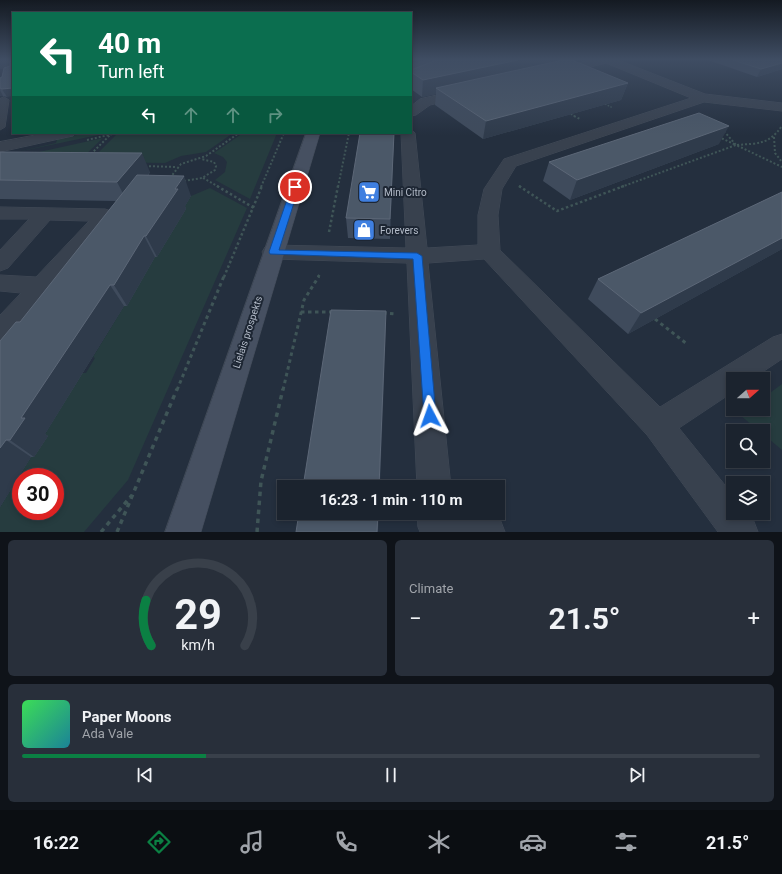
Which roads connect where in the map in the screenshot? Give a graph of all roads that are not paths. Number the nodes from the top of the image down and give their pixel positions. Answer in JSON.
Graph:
{"nodes":[{"id":1,"x":670,"y":85,"type":"edge"},
{"id":2,"x":474,"y":91,"type":"edge"},
{"id":3,"x":703,"y":98,"type":"junction"},
{"id":4,"x":6,"y":100,"type":"edge"},
{"id":5,"x":782,"y":107,"type":"edge"},
{"id":6,"x":412,"y":111,"type":"edge"},
{"id":7,"x":0,"y":127,"type":"edge"},
{"id":8,"x":63,"y":134,"type":"edge"},
{"id":9,"x":313,"y":134,"type":"edge"},
{"id":10,"x":408,"y":134,"type":"edge"},
{"id":11,"x":0,"y":147,"type":"edge"},
{"id":12,"x":0,"y":213,"type":"edge"},
{"id":13,"x":45,"y":214,"type":"junction"},
{"id":14,"x":273,"y":252,"type":"junction"},
{"id":15,"x":489,"y":252,"type":"junction"},
{"id":16,"x":417,"y":256,"type":"junction"},
{"id":17,"x":0,"y":263,"type":"edge"},
{"id":18,"x":0,"y":283,"type":"edge"},
{"id":19,"x":41,"y":286,"type":"junction"},
{"id":20,"x":0,"y":332,"type":"edge"},
{"id":21,"x":782,"y":345,"type":"edge"},
{"id":22,"x":658,"y":425,"type":"junction"},
{"id":23,"x":434,"y":480,"type":"edge"},
{"id":24,"x":436,"y":524,"type":"edge"},
{"id":25,"x":183,"y":532,"type":"edge"},
{"id":26,"x":487,"y":532,"type":"edge"},
{"id":27,"x":740,"y":532,"type":"edge"}],
"edges":[{"from":1,"to":3,"type":"street"},
{"from":2,"to":6,"type":"street"},
{"from":3,"to":5,"type":"street"},
{"from":3,"to":15,"type":"street"},
{"from":4,"to":7,"type":"lane"},
{"from":8,"to":11,"type":"street"},
{"from":9,"to":14,"type":"main road","name":"Lielais prospekts"},
{"from":10,"to":16,"type":"street"},
{"from":12,"to":13,"type":"street"},
{"from":13,"to":17,"type":"street"},
{"from":13,"to":19,"type":"street"},
{"from":14,"to":16,"type":"street"},
{"from":14,"to":25,"type":"main road","name":"Lielais prospekts"},
{"from":15,"to":16,"type":"street"},
{"from":15,"to":22,"type":"street"},
{"from":16,"to":23,"type":"street"},
{"from":18,"to":19,"type":"street"},
{"from":19,"to":20,"type":"street"},
{"from":21,"to":22,"type":"street"},
{"from":22,"to":27,"type":"street"},
{"from":24,"to":26,"type":"street"}]}
